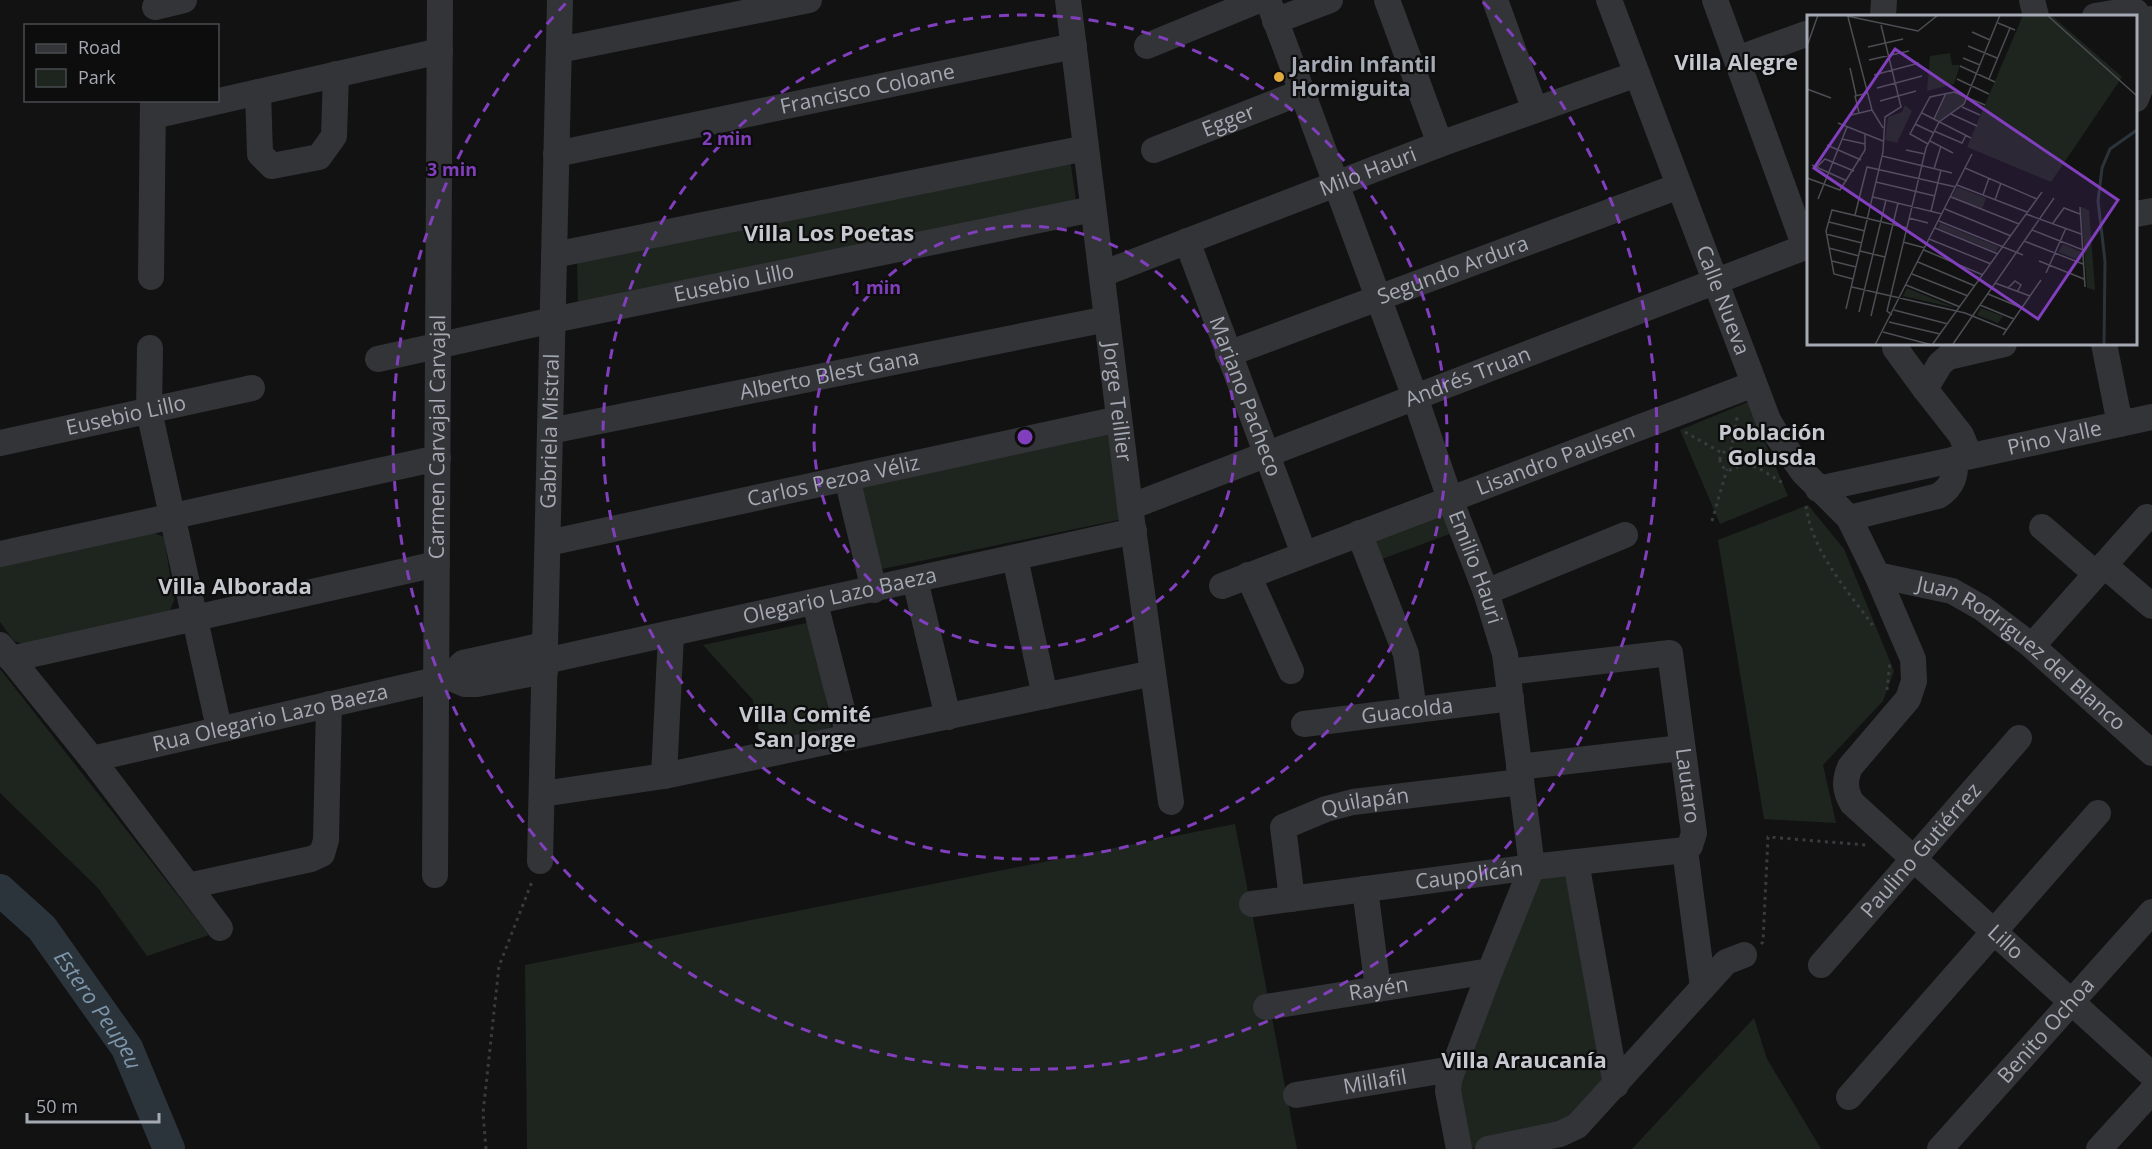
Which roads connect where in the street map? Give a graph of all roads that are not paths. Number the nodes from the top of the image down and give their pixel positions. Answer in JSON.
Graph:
{"nodes":[{"id":1,"x":184,"y":0,"type":"edge"},
{"id":2,"x":440,"y":0,"type":"edge"},
{"id":3,"x":560,"y":0,"type":"edge"},
{"id":4,"x":809,"y":0,"type":"edge"},
{"id":5,"x":1068,"y":0,"type":"edge"},
{"id":6,"x":1259,"y":0,"type":"edge"},
{"id":7,"x":1330,"y":0,"type":"edge"},
{"id":8,"x":1387,"y":0,"type":"edge"},
{"id":9,"x":1495,"y":0,"type":"edge"},
{"id":10,"x":1609,"y":0,"type":"edge"},
{"id":11,"x":1715,"y":0,"type":"edge"},
{"id":12,"x":1884,"y":0,"type":"edge"},
{"id":13,"x":2032,"y":0,"type":"edge"},
{"id":14,"x":155,"y":11,"type":"edge"},
{"id":15,"x":1271,"y":11,"type":"edge"},
{"id":16,"x":1883,"y":15,"type":"edge"},
{"id":17,"x":2036,"y":15,"type":"edge"},
{"id":18,"x":2102,"y":15,"type":"edge"},
{"id":19,"x":2147,"y":20,"type":"edge"},
{"id":20,"x":1806,"y":34,"type":"dead end"},
{"id":21,"x":1074,"y":46,"type":"junction"},
{"id":22,"x":1147,"y":46,"type":"dead end"},
{"id":23,"x":559,"y":50,"type":"junction"},
{"id":24,"x":440,"y":51,"type":"junction"},
{"id":25,"x":1737,"y":60,"type":"junction"},
{"id":26,"x":336,"y":74,"type":"junction"},
{"id":27,"x":1637,"y":74,"type":"junction"},
{"id":28,"x":258,"y":92,"type":"junction"},
{"id":29,"x":1302,"y":92,"type":"junction"},
{"id":30,"x":2137,"y":96,"type":"edge"},
{"id":31,"x":219,"y":98,"type":"edge"},
{"id":32,"x":192,"y":102,"type":"edge"},
{"id":33,"x":153,"y":108,"type":"edge"},
{"id":34,"x":1535,"y":110,"type":"junction"},
{"id":35,"x":1440,"y":144,"type":"junction"},
{"id":36,"x":1086,"y":148,"type":"junction"},
{"id":37,"x":1154,"y":150,"type":"dead end"},
{"id":38,"x":556,"y":154,"type":"junction"},
{"id":39,"x":1337,"y":184,"type":"junction"},
{"id":40,"x":1679,"y":186,"type":"junction"},
{"id":41,"x":1093,"y":209,"type":"junction"},
{"id":42,"x":2152,"y":211,"type":"edge"},
{"id":43,"x":2137,"y":214,"type":"edge"},
{"id":44,"x":1187,"y":241,"type":"junction"},
{"id":45,"x":554,"y":255,"type":"junction"},
{"id":46,"x":1102,"y":274,"type":"junction"},
{"id":47,"x":151,"y":278,"type":"dead end"},
{"id":48,"x":1715,"y":281,"type":"junction"},
{"id":49,"x":1378,"y":298,"type":"junction"},
{"id":50,"x":1107,"y":319,"type":"junction"},
{"id":51,"x":553,"y":320,"type":"junction"},
{"id":52,"x":1895,"y":345,"type":"edge"},
{"id":53,"x":2000,"y":345,"type":"edge"},
{"id":54,"x":2104,"y":345,"type":"edge"},
{"id":55,"x":439,"y":346,"type":"junction"},
{"id":56,"x":150,"y":348,"type":"dead end"},
{"id":57,"x":1228,"y":354,"type":"junction"},
{"id":58,"x":378,"y":359,"type":"dead end"},
{"id":59,"x":1748,"y":387,"type":"junction"},
{"id":60,"x":252,"y":388,"type":"dead end"},
{"id":61,"x":1924,"y":389,"type":"junction"},
{"id":62,"x":1415,"y":397,"type":"junction"},
{"id":63,"x":149,"y":411,"type":"junction"},
{"id":64,"x":2152,"y":417,"type":"edge"},
{"id":65,"x":1119,"y":419,"type":"junction"},
{"id":66,"x":2120,"y":424,"type":"junction"},
{"id":67,"x":550,"y":430,"type":"junction"},
{"id":68,"x":0,"y":443,"type":"edge"},
{"id":69,"x":1265,"y":454,"type":"junction"},
{"id":70,"x":1962,"y":457,"type":"junction"},
{"id":71,"x":438,"y":458,"type":"junction"},
{"id":72,"x":847,"y":478,"type":"junction"},
{"id":73,"x":1812,"y":496,"type":"junction"},
{"id":74,"x":1450,"y":499,"type":"junction"},
{"id":75,"x":1130,"y":507,"type":"junction"},
{"id":76,"x":172,"y":516,"type":"junction"},
{"id":77,"x":2147,"y":517,"type":"dead end"},
{"id":78,"x":1850,"y":518,"type":"junction"},
{"id":79,"x":2042,"y":527,"type":"dead end"},
{"id":80,"x":1134,"y":531,"type":"junction"},
{"id":81,"x":1359,"y":533,"type":"junction"},
{"id":82,"x":1625,"y":535,"type":"dead end"},
{"id":83,"x":548,"y":543,"type":"junction"},
{"id":84,"x":0,"y":554,"type":"edge"},
{"id":85,"x":1304,"y":554,"type":"junction"},
{"id":86,"x":1015,"y":558,"type":"junction"},
{"id":87,"x":437,"y":564,"type":"junction"},
{"id":88,"x":2100,"y":569,"type":"junction"},
{"id":89,"x":1248,"y":575,"type":"junction"},
{"id":90,"x":1877,"y":575,"type":"junction"},
{"id":91,"x":915,"y":580,"type":"junction"},
{"id":92,"x":1222,"y":586,"type":"dead end"},
{"id":93,"x":874,"y":590,"type":"junction"},
{"id":94,"x":1486,"y":592,"type":"junction"},
{"id":95,"x":815,"y":603,"type":"junction"},
{"id":96,"x":2152,"y":606,"type":"edge"},
{"id":97,"x":195,"y":618,"type":"junction"},
{"id":98,"x":671,"y":634,"type":"junction"},
{"id":99,"x":2032,"y":645,"type":"junction"},
{"id":100,"x":6,"y":652,"type":"edge"},
{"id":101,"x":545,"y":659,"type":"junction"},
{"id":102,"x":1291,"y":671,"type":"dead end"},
{"id":103,"x":1508,"y":672,"type":"junction"},
{"id":104,"x":1153,"y":673,"type":"junction"},
{"id":105,"x":444,"y":678,"type":"junction"},
{"id":106,"x":1045,"y":696,"type":"junction"},
{"id":107,"x":1511,"y":698,"type":"junction"},
{"id":108,"x":329,"y":704,"type":"junction"},
{"id":109,"x":1414,"y":710,"type":"junction"},
{"id":110,"x":948,"y":717,"type":"junction"},
{"id":111,"x":1304,"y":724,"type":"dead end"},
{"id":112,"x":219,"y":728,"type":"junction"},
{"id":113,"x":849,"y":737,"type":"junction"},
{"id":114,"x":2019,"y":738,"type":"dead end"},
{"id":115,"x":2147,"y":738,"type":"edge"},
{"id":116,"x":1681,"y":748,"type":"junction"},
{"id":117,"x":92,"y":759,"type":"junction"},
{"id":118,"x":1520,"y":774,"type":"junction"},
{"id":119,"x":664,"y":776,"type":"junction"},
{"id":120,"x":542,"y":794,"type":"junction"},
{"id":121,"x":1171,"y":802,"type":"dead end"},
{"id":122,"x":1858,"y":809,"type":"joint"},
{"id":123,"x":2098,"y":813,"type":"dead end"},
{"id":124,"x":1685,"y":850,"type":"junction"},
{"id":125,"x":1912,"y":860,"type":"junction"},
{"id":126,"x":540,"y":861,"type":"road end"},
{"id":127,"x":1576,"y":862,"type":"junction"},
{"id":128,"x":1532,"y":867,"type":"junction"},
{"id":129,"x":435,"y":874,"type":"dead end"},
{"id":130,"x":188,"y":886,"type":"junction"},
{"id":131,"x":1365,"y":889,"type":"junction"},
{"id":132,"x":1292,"y":899,"type":"junction"},
{"id":133,"x":1252,"y":904,"type":"dead end"},
{"id":134,"x":2152,"y":912,"type":"edge"},
{"id":135,"x":220,"y":928,"type":"dead end"},
{"id":136,"x":1993,"y":932,"type":"junction"},
{"id":137,"x":1751,"y":951,"type":"road end"},
{"id":138,"x":1821,"y":964,"type":"dead end"},
{"id":139,"x":1490,"y":971,"type":"junction"},
{"id":140,"x":1703,"y":987,"type":"junction"},
{"id":141,"x":1378,"y":989,"type":"junction"},
{"id":142,"x":2071,"y":1003,"type":"junction"},
{"id":143,"x":1266,"y":1007,"type":"dead end"},
{"id":144,"x":1452,"y":1069,"type":"junction"},
{"id":145,"x":2152,"y":1076,"type":"edge"},
{"id":146,"x":1616,"y":1085,"type":"junction"},
{"id":147,"x":2152,"y":1091,"type":"edge"},
{"id":148,"x":1296,"y":1095,"type":"dead end"},
{"id":149,"x":1849,"y":1097,"type":"dead end"},
{"id":150,"x":1459,"y":1149,"type":"edge"},
{"id":151,"x":1488,"y":1149,"type":"edge"},
{"id":152,"x":1940,"y":1149,"type":"edge"},
{"id":153,"x":2099,"y":1149,"type":"edge"}],
"edges":[{"from":1,"to":14,"type":"street"},
{"from":2,"to":24,"type":"street","name":"Carmen Carvajal Carvajal"},
{"from":3,"to":23,"type":"street","name":"Gabriela Mistral"},
{"from":4,"to":23,"type":"street"},
{"from":5,"to":21,"type":"street","name":"Jorge Teillier"},
{"from":6,"to":22,"type":"street"},
{"from":7,"to":15,"type":"street"},
{"from":8,"to":35,"type":"street"},
{"from":9,"to":34,"type":"street"},
{"from":10,"to":27,"type":"street","name":"Calle Nueva"},
{"from":11,"to":25,"type":"street"},
{"from":12,"to":16,"type":"street"},
{"from":13,"to":17,"type":"street"},
{"from":15,"to":29,"type":"street","name":"Emilio Hauri"},
{"from":18,"to":19,"type":"street"},
{"from":19,"to":30,"type":"street"},
{"from":20,"to":25,"type":"street"},
{"from":21,"to":36,"type":"street","name":"Jorge Teillier"},
{"from":21,"to":38,"type":"street","name":"Francisco Coloane"},
{"from":23,"to":38,"type":"street","name":"Gabriela Mistral"},
{"from":24,"to":26,"type":"street"},
{"from":24,"to":55,"type":"street","name":"Carmen Carvajal Carvajal"},
{"from":25,"to":48,"type":"street","name":"Andrés Truan"},
{"from":26,"to":28,"type":"street"},
{"from":26,"to":28,"type":"street"},
{"from":27,"to":34,"type":"street","name":"Milo Hauri"},
{"from":27,"to":40,"type":"street","name":"Calle Nueva"},
{"from":28,"to":31,"type":"street"},
{"from":29,"to":37,"type":"street","name":"Egger"},
{"from":29,"to":39,"type":"street","name":"Emilio Hauri"},
{"from":32,"to":33,"type":"street"},
{"from":33,"to":47,"type":"street"},
{"from":34,"to":35,"type":"street","name":"Milo Hauri"},
{"from":35,"to":39,"type":"street","name":"Milo Hauri"},
{"from":36,"to":41,"type":"street","name":"Jorge Teillier"},
{"from":36,"to":45,"type":"street"},
{"from":38,"to":45,"type":"street","name":"Gabriela Mistral"},
{"from":39,"to":44,"type":"street","name":"Milo Hauri"},
{"from":39,"to":49,"type":"street","name":"Emilio Hauri"},
{"from":40,"to":48,"type":"street","name":"Calle Nueva"},
{"from":40,"to":49,"type":"street","name":"Segundo Ardura"},
{"from":41,"to":46,"type":"street","name":"Jorge Teillier"},
{"from":41,"to":51,"type":"street","name":"Eusebio Lillo"},
{"from":42,"to":43,"type":"street"},
{"from":44,"to":46,"type":"street","name":"Milo Hauri"},
{"from":44,"to":57,"type":"street","name":"Mariano Pacheco"},
{"from":45,"to":51,"type":"street","name":"Gabriela Mistral"},
{"from":46,"to":50,"type":"street","name":"Jorge Teillier"},
{"from":48,"to":59,"type":"street","name":"Calle Nueva"},
{"from":48,"to":62,"type":"street","name":"Andrés Truan"},
{"from":49,"to":57,"type":"street","name":"Segundo Ardura"},
{"from":49,"to":62,"type":"street","name":"Emilio Hauri"},
{"from":50,"to":65,"type":"street","name":"Jorge Teillier"},
{"from":50,"to":67,"type":"street","name":"Alberto Blest Gana"},
{"from":51,"to":55,"type":"street","name":"Eusebio Lillo"},
{"from":51,"to":67,"type":"street","name":"Gabriela Mistral"},
{"from":52,"to":61,"type":"street"},
{"from":53,"to":61,"type":"street"},
{"from":54,"to":66,"type":"street"},
{"from":55,"to":58,"type":"street","name":"Eusebio Lillo"},
{"from":55,"to":71,"type":"street","name":"Carmen Carvajal Carvajal"},
{"from":56,"to":63,"type":"street"},
{"from":57,"to":69,"type":"street","name":"Mariano Pacheco"},
{"from":59,"to":73,"type":"street","name":"Calle Nueva"},
{"from":59,"to":74,"type":"street","name":"Lisandro Paulsen"},
{"from":60,"to":63,"type":"street","name":"Eusebio Lillo"},
{"from":61,"to":70,"type":"street"},
{"from":62,"to":69,"type":"street","name":"Andrés Truan"},
{"from":62,"to":74,"type":"street","name":"Emilio Hauri"},
{"from":63,"to":68,"type":"street","name":"Eusebio Lillo"},
{"from":63,"to":76,"type":"street"},
{"from":64,"to":66,"type":"street","name":"Pino Valle"},
{"from":65,"to":72,"type":"street","name":"Carlos Pezoa Véliz"},
{"from":65,"to":75,"type":"street","name":"Jorge Teillier"},
{"from":66,"to":70,"type":"street","name":"Pino Valle"},
{"from":67,"to":83,"type":"street","name":"Gabriela Mistral"},
{"from":69,"to":75,"type":"street","name":"Andrés Truan"},
{"from":69,"to":85,"type":"street","name":"Mariano Pacheco"},
{"from":70,"to":73,"type":"street","name":"Pino Valle"},
{"from":70,"to":78,"type":"street"},
{"from":71,"to":76,"type":"street"},
{"from":71,"to":87,"type":"street","name":"Carmen Carvajal Carvajal"},
{"from":72,"to":83,"type":"street","name":"Carlos Pezoa Véliz"},
{"from":72,"to":93,"type":"street"},
{"from":73,"to":78,"type":"street","name":"Calle Nueva"},
{"from":74,"to":81,"type":"street","name":"Lisandro Paulsen"},
{"from":74,"to":94,"type":"street","name":"Emilio Hauri"},
{"from":75,"to":80,"type":"street","name":"Jorge Teillier"},
{"from":76,"to":84,"type":"street"},
{"from":76,"to":97,"type":"street"},
{"from":77,"to":88,"type":"street"},
{"from":78,"to":90,"type":"street","name":"Calle Nueva"},
{"from":79,"to":88,"type":"street"},
{"from":80,"to":86,"type":"street","name":"Olegario Lazo Baeza"},
{"from":80,"to":104,"type":"street","name":"Jorge Teillier"},
{"from":81,"to":85,"type":"street","name":"Lisandro Paulsen"},
{"from":81,"to":109,"type":"street"},
{"from":82,"to":94,"type":"street"},
{"from":83,"to":101,"type":"street","name":"Gabriela Mistral"},
{"from":85,"to":89,"type":"street","name":"Lisandro Paulsen"},
{"from":86,"to":91,"type":"street","name":"Olegario Lazo Baeza"},
{"from":86,"to":106,"type":"street"},
{"from":87,"to":97,"type":"street"},
{"from":87,"to":105,"type":"street","name":"Carmen Carvajal Carvajal"},
{"from":88,"to":96,"type":"street"},
{"from":88,"to":99,"type":"street"},
{"from":89,"to":92,"type":"street","name":"Lisandro Paulsen"},
{"from":89,"to":102,"type":"street"},
{"from":90,"to":99,"type":"street","name":"Juan Rodríguez del Blanco"},
{"from":90,"to":122,"type":"street","name":"Calle Nueva"},
{"from":91,"to":93,"type":"street","name":"Olegario Lazo Baeza"},
{"from":91,"to":110,"type":"street"},
{"from":93,"to":95,"type":"street","name":"Olegario Lazo Baeza"},
{"from":94,"to":103,"type":"street","name":"Emilio Hauri"},
{"from":95,"to":98,"type":"street","name":"Olegario Lazo Baeza"},
{"from":95,"to":113,"type":"street"},
{"from":97,"to":100,"type":"street"},
{"from":97,"to":112,"type":"street"},
{"from":98,"to":101,"type":"street","name":"Olegario Lazo Baeza"},
{"from":98,"to":119,"type":"street"},
{"from":99,"to":115,"type":"street","name":"Juan Rodríguez del Blanco"},
{"from":100,"to":117,"type":"street"},
{"from":101,"to":105,"type":"street","name":"Rua Olegario Lazo Baeza"},
{"from":101,"to":120,"type":"street","name":"Gabriela Mistral"},
{"from":103,"to":107,"type":"street","name":"Emilio Hauri"},
{"from":103,"to":116,"type":"street","name":"Lautaro"},
{"from":104,"to":106,"type":"street"},
{"from":104,"to":121,"type":"street","name":"Jorge Teillier"},
{"from":105,"to":108,"type":"street","name":"Rua Olegario Lazo Baeza"},
{"from":105,"to":129,"type":"street","name":"Carmen Carvajal Carvajal"},
{"from":106,"to":110,"type":"street"},
{"from":107,"to":109,"type":"street","name":"Guacolda"},
{"from":107,"to":118,"type":"street","name":"Emilio Hauri"},
{"from":108,"to":112,"type":"street","name":"Rua Olegario Lazo Baeza"},
{"from":108,"to":130,"type":"street"},
{"from":109,"to":111,"type":"street","name":"Guacolda"},
{"from":110,"to":113,"type":"street"},
{"from":112,"to":117,"type":"street","name":"Rua Olegario Lazo Baeza"},
{"from":113,"to":119,"type":"street"},
{"from":114,"to":125,"type":"street","name":"Paulino Gutiérrez"},
{"from":116,"to":118,"type":"street","name":"Quilapán"},
{"from":116,"to":124,"type":"street","name":"Lautaro"},
{"from":117,"to":130,"type":"street"},
{"from":118,"to":128,"type":"street","name":"Emilio Hauri"},
{"from":118,"to":132,"type":"street","name":"Quilapán"},
{"from":119,"to":120,"type":"street"},
{"from":120,"to":126,"type":"street","name":"Gabriela Mistral"},
{"from":122,"to":125,"type":"street","name":"Lillo"},
{"from":123,"to":136,"type":"street"},
{"from":124,"to":127,"type":"street","name":"Caupolicán"},
{"from":124,"to":140,"type":"street","name":"Lautaro"},
{"from":125,"to":136,"type":"street","name":"Lillo"},
{"from":125,"to":138,"type":"street","name":"Paulino Gutiérrez"},
{"from":127,"to":128,"type":"street","name":"Caupolicán"},
{"from":127,"to":146,"type":"street"},
{"from":128,"to":131,"type":"street","name":"Caupolicán"},
{"from":128,"to":139,"type":"street","name":"Emilio Hauri"},
{"from":130,"to":135,"type":"street"},
{"from":131,"to":132,"type":"street","name":"Caupolicán"},
{"from":131,"to":141,"type":"street"},
{"from":132,"to":133,"type":"street","name":"Caupolicán"},
{"from":134,"to":142,"type":"street","name":"Benito Ochoa"},
{"from":136,"to":142,"type":"street","name":"Lillo"},
{"from":136,"to":149,"type":"street"},
{"from":137,"to":140,"type":"street"},
{"from":139,"to":141,"type":"street","name":"Rayén"},
{"from":139,"to":144,"type":"street","name":"Emilio Hauri"},
{"from":140,"to":146,"type":"street"},
{"from":141,"to":143,"type":"street","name":"Rayén"},
{"from":142,"to":145,"type":"street","name":"Lillo"},
{"from":142,"to":152,"type":"street","name":"Benito Ochoa"},
{"from":144,"to":148,"type":"street","name":"Millafil"},
{"from":144,"to":150,"type":"street","name":"Emilio Hauri"},
{"from":146,"to":151,"type":"street"},
{"from":147,"to":153,"type":"street"}]}
